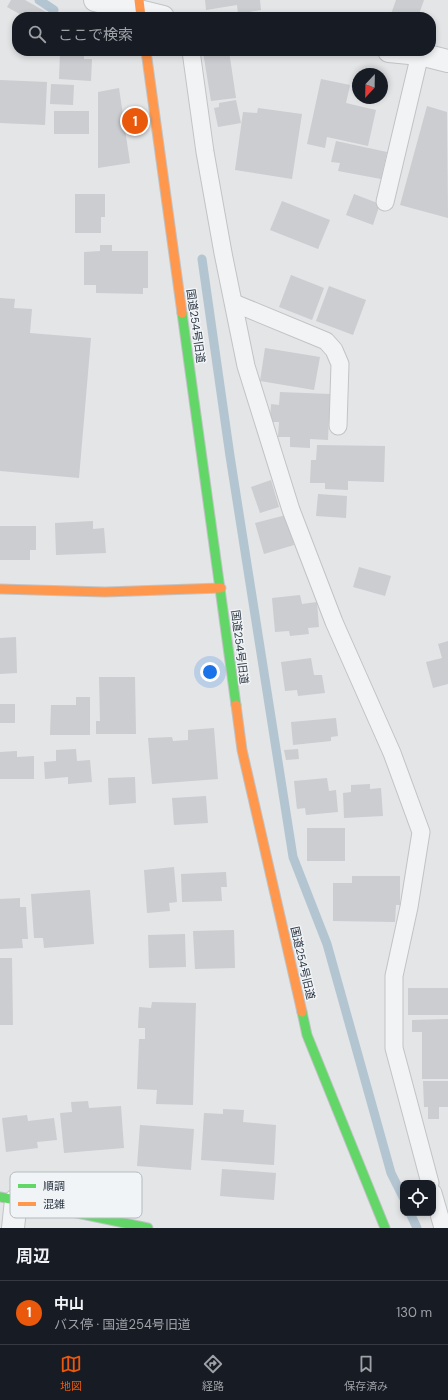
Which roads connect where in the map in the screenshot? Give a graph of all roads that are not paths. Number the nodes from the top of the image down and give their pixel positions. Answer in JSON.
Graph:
{"nodes":[{"id":1,"x":95,"y":0,"type":"edge"},
{"id":2,"x":140,"y":10,"type":"edge"},
{"id":3,"x":147,"y":56,"type":"edge"},
{"id":4,"x":192,"y":56,"type":"edge"},
{"id":5,"x":420,"y":56,"type":"edge"},
{"id":6,"x":428,"y":56,"type":"edge"},
{"id":7,"x":448,"y":61,"type":"edge"},
{"id":8,"x":385,"y":202,"type":"dead end"},
{"id":9,"x":234,"y":302,"type":"junction"},
{"id":10,"x":338,"y":426,"type":"dead end"},
{"id":11,"x":0,"y":588,"type":"edge"},
{"id":12,"x":221,"y":588,"type":"junction"},
{"id":13,"x":429,"y":1180,"type":"edge"},
{"id":14,"x":8,"y":1199,"type":"edge"},
{"id":15,"x":436,"y":1204,"type":"edge"},
{"id":16,"x":10,"y":1211,"type":"edge"},
{"id":17,"x":11,"y":1218,"type":"edge"},
{"id":18,"x":100,"y":1218,"type":"edge"},
{"id":19,"x":13,"y":1228,"type":"edge"},
{"id":20,"x":148,"y":1228,"type":"edge"},
{"id":21,"x":385,"y":1228,"type":"edge"},
{"id":22,"x":443,"y":1228,"type":"edge"}],
"edges":[{"from":1,"to":2,"type":"street"},
{"from":3,"to":12,"type":"street","name":"国道254号旧道"},
{"from":4,"to":9,"type":"lane"},
{"from":5,"to":8,"type":"lane"},
{"from":6,"to":7,"type":"street"},
{"from":9,"to":10,"type":"lane"},
{"from":9,"to":13,"type":"lane"},
{"from":11,"to":12,"type":"street"},
{"from":12,"to":21,"type":"street","name":"国道254号旧道"},
{"from":14,"to":16,"type":"street"},
{"from":15,"to":22,"type":"lane"},
{"from":17,"to":19,"type":"street"},
{"from":18,"to":20,"type":"street"}]}
